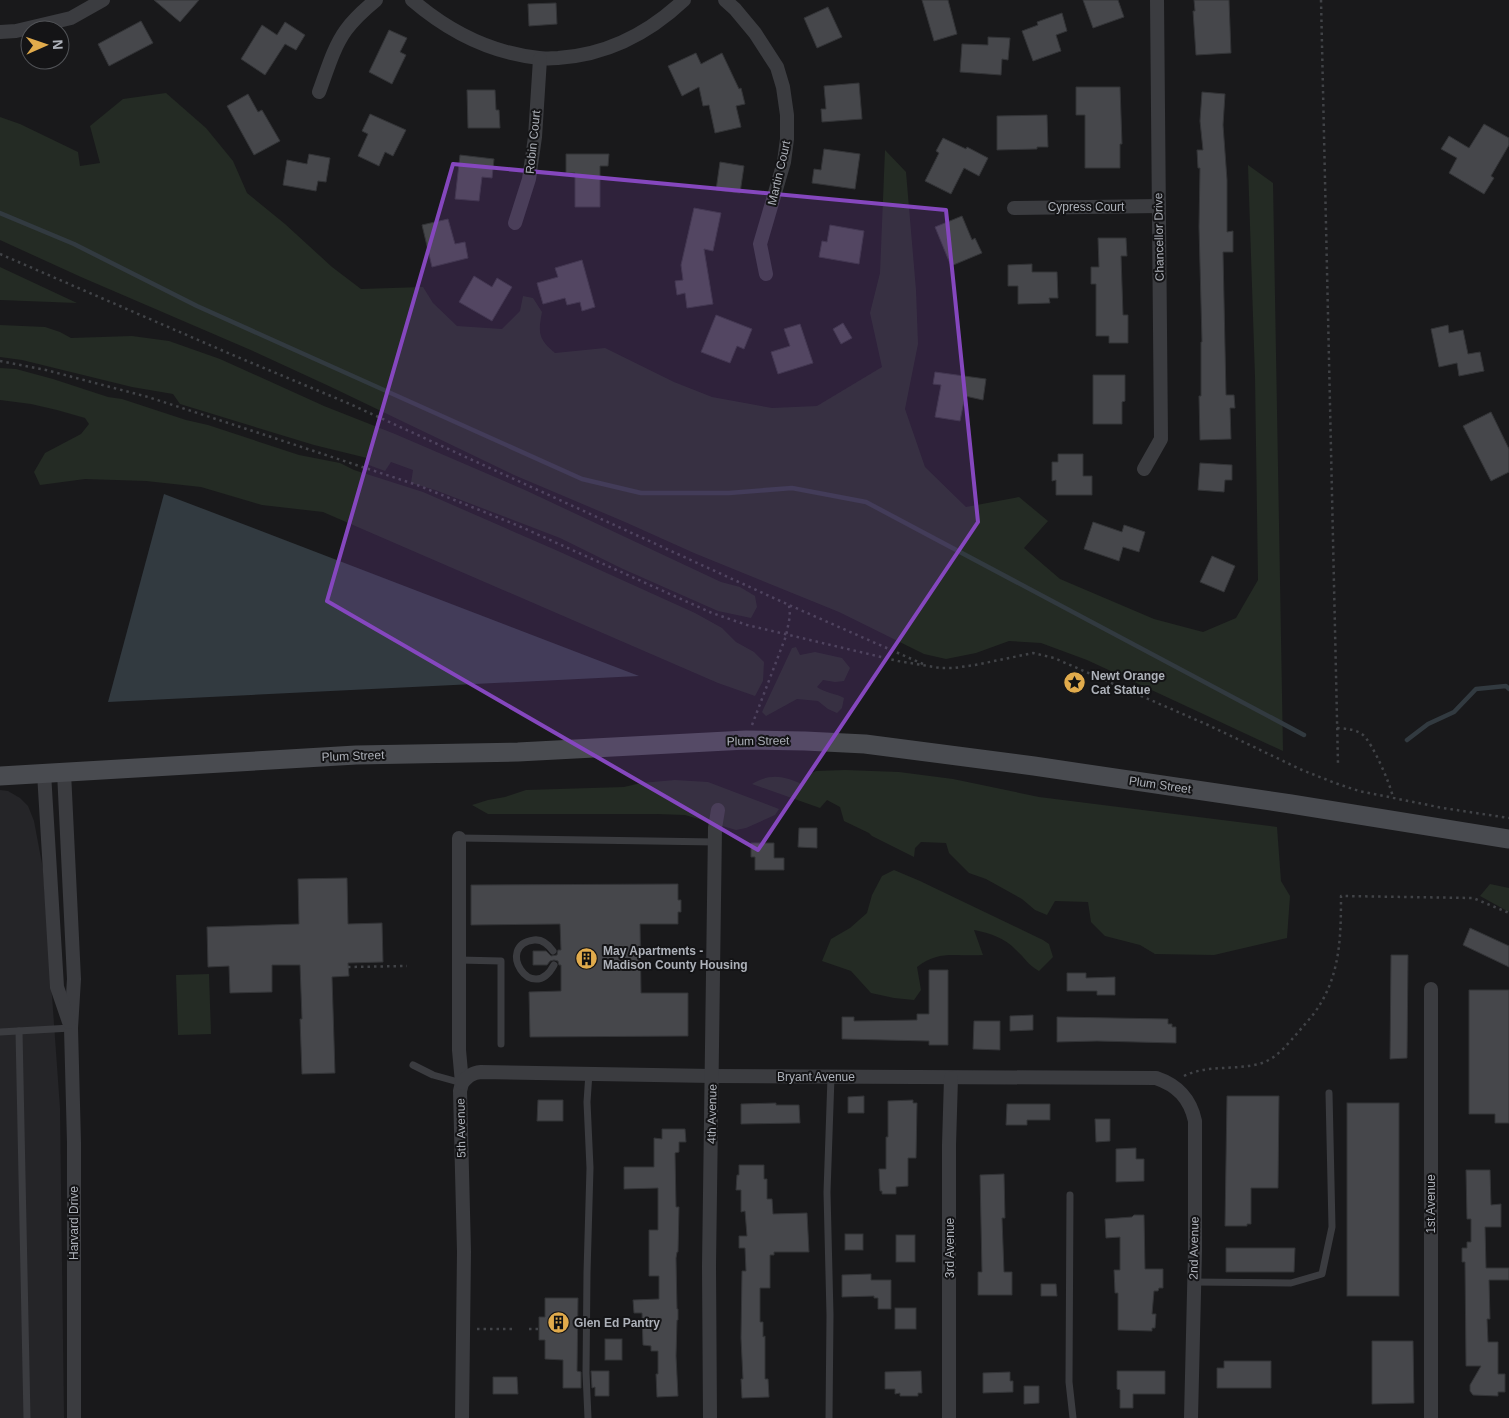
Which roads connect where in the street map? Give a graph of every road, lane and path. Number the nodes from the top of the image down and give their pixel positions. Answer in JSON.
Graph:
{"nodes":[{"id":1,"x":103,"y":0,"type":"edge"},
{"id":2,"x":376,"y":0,"type":"edge"},
{"id":3,"x":412,"y":0,"type":"edge"},
{"id":4,"x":684,"y":0,"type":"edge"},
{"id":5,"x":725,"y":0,"type":"edge"},
{"id":6,"x":1157,"y":0,"type":"edge"},
{"id":7,"x":1321,"y":0,"type":"edge"},
{"id":8,"x":0,"y":32,"type":"edge"},
{"id":9,"x":540,"y":59,"type":"junction"},
{"id":10,"x":319,"y":92,"type":"dead end"},
{"id":11,"x":1159,"y":206,"type":"junction"},
{"id":12,"x":1014,"y":208,"type":"dead end"},
{"id":13,"x":515,"y":223,"type":"dead end"},
{"id":14,"x":0,"y":254,"type":"edge"},
{"id":15,"x":766,"y":274,"type":"dead end"},
{"id":16,"x":0,"y":361,"type":"edge"},
{"id":17,"x":1144,"y":469,"type":"dead end"},
{"id":18,"x":789,"y":605,"type":"junction"},
{"id":19,"x":786,"y":636,"type":"junction"},
{"id":20,"x":929,"y":666,"type":"junction"},
{"id":21,"x":1338,"y":728,"type":"junction"},
{"id":22,"x":746,"y":740,"type":"junction"},
{"id":23,"x":1338,"y":764,"type":"dead end"},
{"id":24,"x":64,"y":772,"type":"junction"},
{"id":25,"x":44,"y":773,"type":"junction"},
{"id":26,"x":0,"y":776,"type":"edge"},
{"id":27,"x":1393,"y":798,"type":"junction"},
{"id":28,"x":718,"y":810,"type":"dead end"},
{"id":29,"x":1509,"y":818,"type":"edge"},
{"id":30,"x":459,"y":838,"type":"joint"},
{"id":31,"x":1509,"y":840,"type":"edge"},
{"id":32,"x":715,"y":842,"type":"junction"},
{"id":33,"x":1509,"y":913,"type":"edge"},
{"id":34,"x":553,"y":951,"type":"dead end"},
{"id":35,"x":459,"y":960,"type":"junction"},
{"id":36,"x":502,"y":960,"type":"junction"},
{"id":37,"x":516,"y":960,"type":"junction"},
{"id":38,"x":554,"y":965,"type":"dead end"},
{"id":39,"x":407,"y":966,"type":"dead end"},
{"id":40,"x":348,"y":967,"type":"dead end"},
{"id":41,"x":1431,"y":989,"type":"dead end"},
{"id":42,"x":71,"y":1028,"type":"junction"},
{"id":43,"x":19,"y":1031,"type":"junction"},
{"id":44,"x":0,"y":1032,"type":"edge"},
{"id":45,"x":501,"y":1044,"type":"dead end"},
{"id":46,"x":412,"y":1065,"type":"dead end"},
{"id":47,"x":589,"y":1073,"type":"junction"},
{"id":48,"x":712,"y":1076,"type":"junction"},
{"id":49,"x":831,"y":1077,"type":"junction"},
{"id":50,"x":951,"y":1078,"type":"junction"},
{"id":51,"x":462,"y":1083,"type":"junction"},
{"id":52,"x":1173,"y":1085,"type":"junction"},
{"id":53,"x":1329,"y":1093,"type":"dead end"},
{"id":54,"x":1070,"y":1195,"type":"dead end"},
{"id":55,"x":1194,"y":1282,"type":"junction"},
{"id":56,"x":477,"y":1329,"type":"dead end"},
{"id":57,"x":513,"y":1329,"type":"dead end"},
{"id":58,"x":529,"y":1329,"type":"dead end"},
{"id":59,"x":539,"y":1329,"type":"dead end"},
{"id":60,"x":27,"y":1418,"type":"edge"},
{"id":61,"x":74,"y":1418,"type":"edge"},
{"id":62,"x":462,"y":1418,"type":"edge"},
{"id":63,"x":588,"y":1418,"type":"edge"},
{"id":64,"x":710,"y":1418,"type":"edge"},
{"id":65,"x":829,"y":1418,"type":"edge"},
{"id":66,"x":950,"y":1418,"type":"edge"},
{"id":67,"x":1073,"y":1418,"type":"edge"},
{"id":68,"x":1191,"y":1418,"type":"edge"},
{"id":69,"x":1431,"y":1418,"type":"edge"}],
"edges":[{"from":1,"to":8,"type":"street"},
{"from":2,"to":10,"type":"street"},
{"from":3,"to":9,"type":"street"},
{"from":4,"to":9,"type":"street"},
{"from":5,"to":15,"type":"street","name":"Martin Court"},
{"from":6,"to":11,"type":"street","name":"Chancellor Drive"},
{"from":7,"to":21,"type":"path"},
{"from":9,"to":13,"type":"street","name":"Robin Court"},
{"from":11,"to":12,"type":"street","name":"Cypress Court"},
{"from":11,"to":17,"type":"street","name":"Chancellor Drive"},
{"from":14,"to":18,"type":"path"},
{"from":16,"to":19,"type":"path"},
{"from":18,"to":19,"type":"path"},
{"from":18,"to":20,"type":"path"},
{"from":19,"to":20,"type":"path"},
{"from":19,"to":22,"type":"path"},
{"from":20,"to":27,"type":"path"},
{"from":21,"to":23,"type":"path"},
{"from":21,"to":27,"type":"path"},
{"from":22,"to":24,"type":"main road","name":"Plum Street"},
{"from":22,"to":31,"type":"main road","name":"Plum Street"},
{"from":24,"to":25,"type":"main road","name":"Plum Street"},
{"from":24,"to":42,"type":"street","name":"Harvard Drive"},
{"from":25,"to":26,"type":"main road","name":"Plum Street"},
{"from":25,"to":42,"type":"street","name":"Harvard Drive"},
{"from":27,"to":29,"type":"path"},
{"from":28,"to":32,"type":"street","name":"4th Avenue"},
{"from":30,"to":32,"type":"lane"},
{"from":30,"to":35,"type":"street","name":"5th Avenue"},
{"from":32,"to":48,"type":"street","name":"4th Avenue"},
{"from":33,"to":52,"type":"path"},
{"from":34,"to":37,"type":"lane"},
{"from":35,"to":36,"type":"lane"},
{"from":35,"to":51,"type":"street","name":"5th Avenue"},
{"from":36,"to":37,"type":"lane"},
{"from":36,"to":45,"type":"lane"},
{"from":37,"to":38,"type":"lane"},
{"from":39,"to":40,"type":"path"},
{"from":41,"to":69,"type":"street","name":"1st Avenue"},
{"from":42,"to":43,"type":"lane"},
{"from":42,"to":61,"type":"street","name":"Harvard Drive"},
{"from":43,"to":44,"type":"lane"},
{"from":43,"to":60,"type":"lane"},
{"from":46,"to":51,"type":"lane"},
{"from":47,"to":48,"type":"street","name":"Bryant Avenue"},
{"from":47,"to":51,"type":"street","name":"Bryant Avenue"},
{"from":47,"to":63,"type":"lane"},
{"from":48,"to":49,"type":"street","name":"Bryant Avenue"},
{"from":48,"to":64,"type":"street","name":"4th Avenue"},
{"from":49,"to":50,"type":"street","name":"Bryant Avenue"},
{"from":49,"to":65,"type":"lane"},
{"from":50,"to":52,"type":"street","name":"Bryant Avenue"},
{"from":50,"to":66,"type":"street","name":"3rd Avenue"},
{"from":51,"to":62,"type":"street","name":"5th Avenue"},
{"from":52,"to":55,"type":"street","name":"2nd Avenue"},
{"from":53,"to":55,"type":"lane"},
{"from":54,"to":67,"type":"lane"},
{"from":55,"to":68,"type":"street","name":"2nd Avenue"},
{"from":56,"to":57,"type":"path"},
{"from":58,"to":59,"type":"path"}]}
